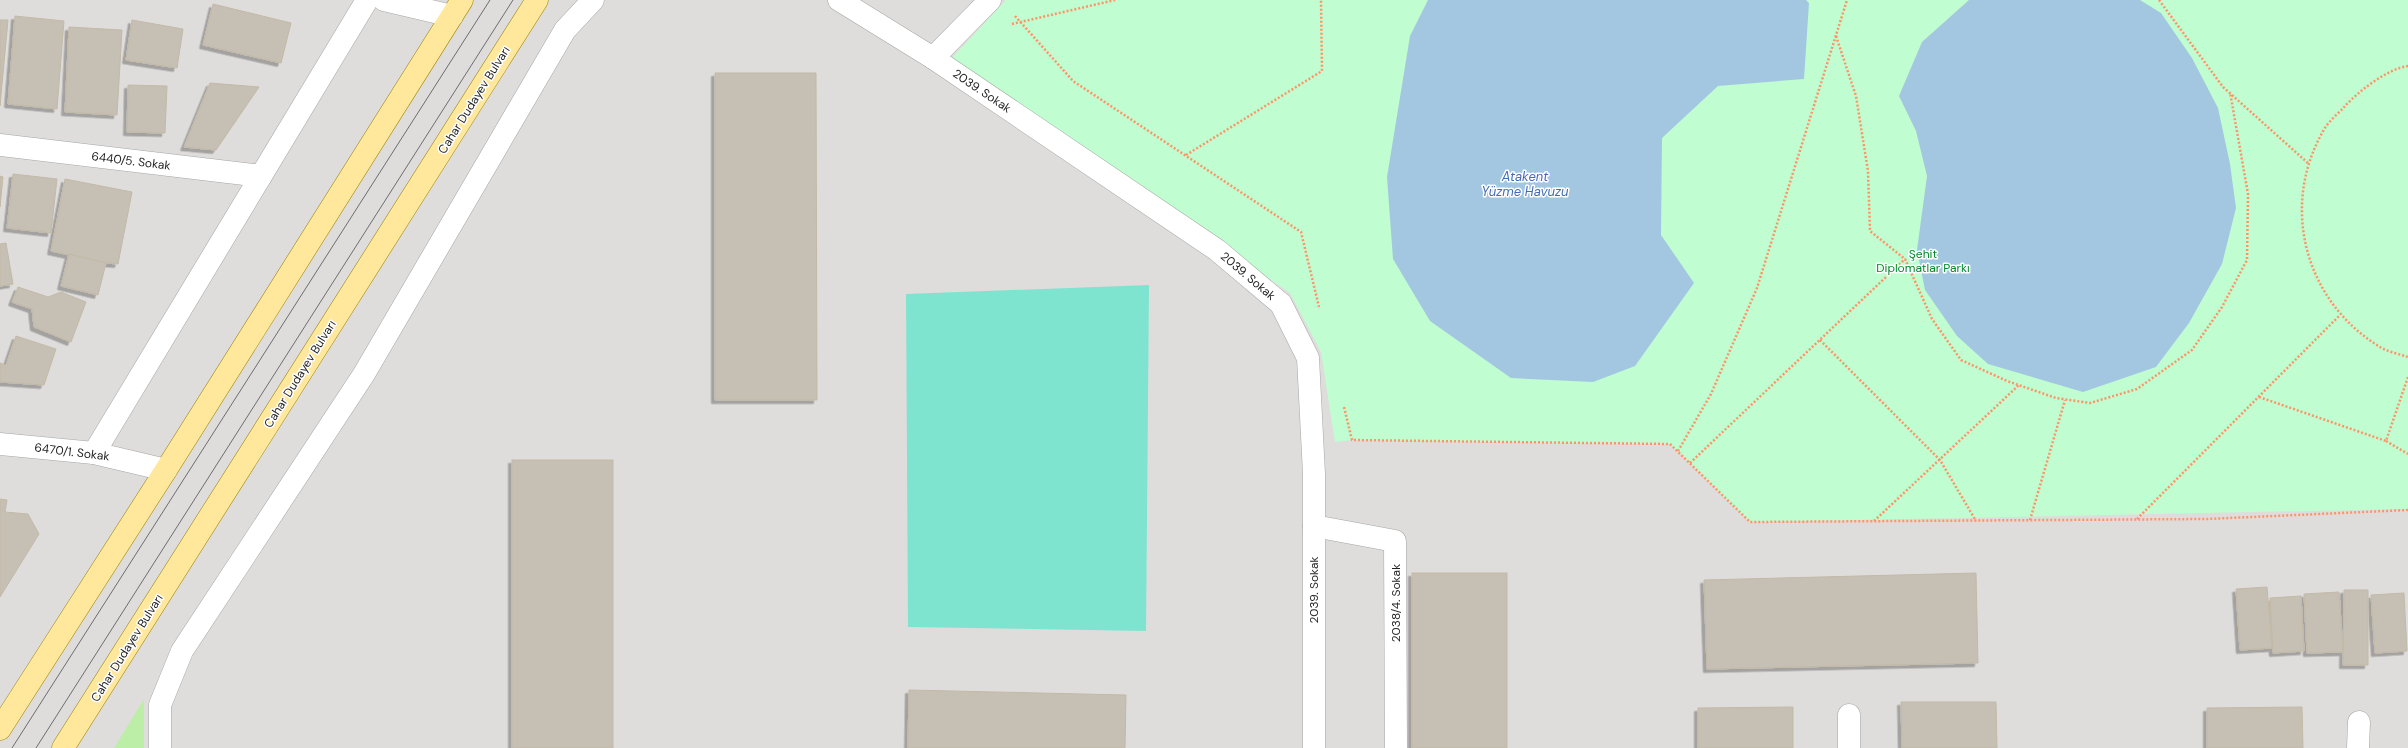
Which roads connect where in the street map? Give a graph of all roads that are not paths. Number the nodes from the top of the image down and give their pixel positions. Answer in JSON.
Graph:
{"nodes":[{"id":1,"x":367,"y":0,"type":"edge"},
{"id":2,"x":384,"y":0,"type":"edge"},
{"id":3,"x":537,"y":0,"type":"edge"},
{"id":4,"x":593,"y":0,"type":"edge"},
{"id":5,"x":839,"y":0,"type":"edge"},
{"id":6,"x":990,"y":0,"type":"edge"},
{"id":7,"x":457,"y":8,"type":"edge"},
{"id":8,"x":933,"y":58,"type":"junction"},
{"id":9,"x":0,"y":145,"type":"edge"},
{"id":10,"x":261,"y":176,"type":"junction"},
{"id":11,"x":0,"y":444,"type":"edge"},
{"id":12,"x":94,"y":453,"type":"junction"},
{"id":13,"x":166,"y":470,"type":"junction"},
{"id":14,"x":1314,"y":526,"type":"junction"},
{"id":15,"x":1849,"y":715,"type":"dead end"},
{"id":16,"x":2359,"y":722,"type":"dead end"},
{"id":17,"x":0,"y":729,"type":"edge"},
{"id":18,"x":63,"y":748,"type":"edge"},
{"id":19,"x":160,"y":748,"type":"edge"},
{"id":20,"x":1314,"y":748,"type":"edge"},
{"id":21,"x":1396,"y":748,"type":"edge"},
{"id":22,"x":1849,"y":748,"type":"edge"},
{"id":23,"x":2358,"y":748,"type":"edge"}],
"edges":[{"from":1,"to":10,"type":"street"},
{"from":2,"to":7,"type":"street"},
{"from":3,"to":18,"type":"main road","name":"Cahar Dudayev Bulvarı"},
{"from":4,"to":19,"type":"street"},
{"from":5,"to":8,"type":"street","name":"2039. Sokak"},
{"from":6,"to":8,"type":"street"},
{"from":7,"to":13,"type":"main road"},
{"from":8,"to":14,"type":"street","name":"2039. Sokak"},
{"from":9,"to":10,"type":"street","name":"6440/5. Sokak"},
{"from":10,"to":12,"type":"street"},
{"from":11,"to":12,"type":"street","name":"6470/1. Sokak"},
{"from":12,"to":13,"type":"street","name":"6470/1. Sokak"},
{"from":13,"to":17,"type":"main road"},
{"from":14,"to":20,"type":"street","name":"2039. Sokak"},
{"from":14,"to":21,"type":"street","name":"2038/4. Sokak"},
{"from":15,"to":22,"type":"street"},
{"from":16,"to":23,"type":"street"}]}
